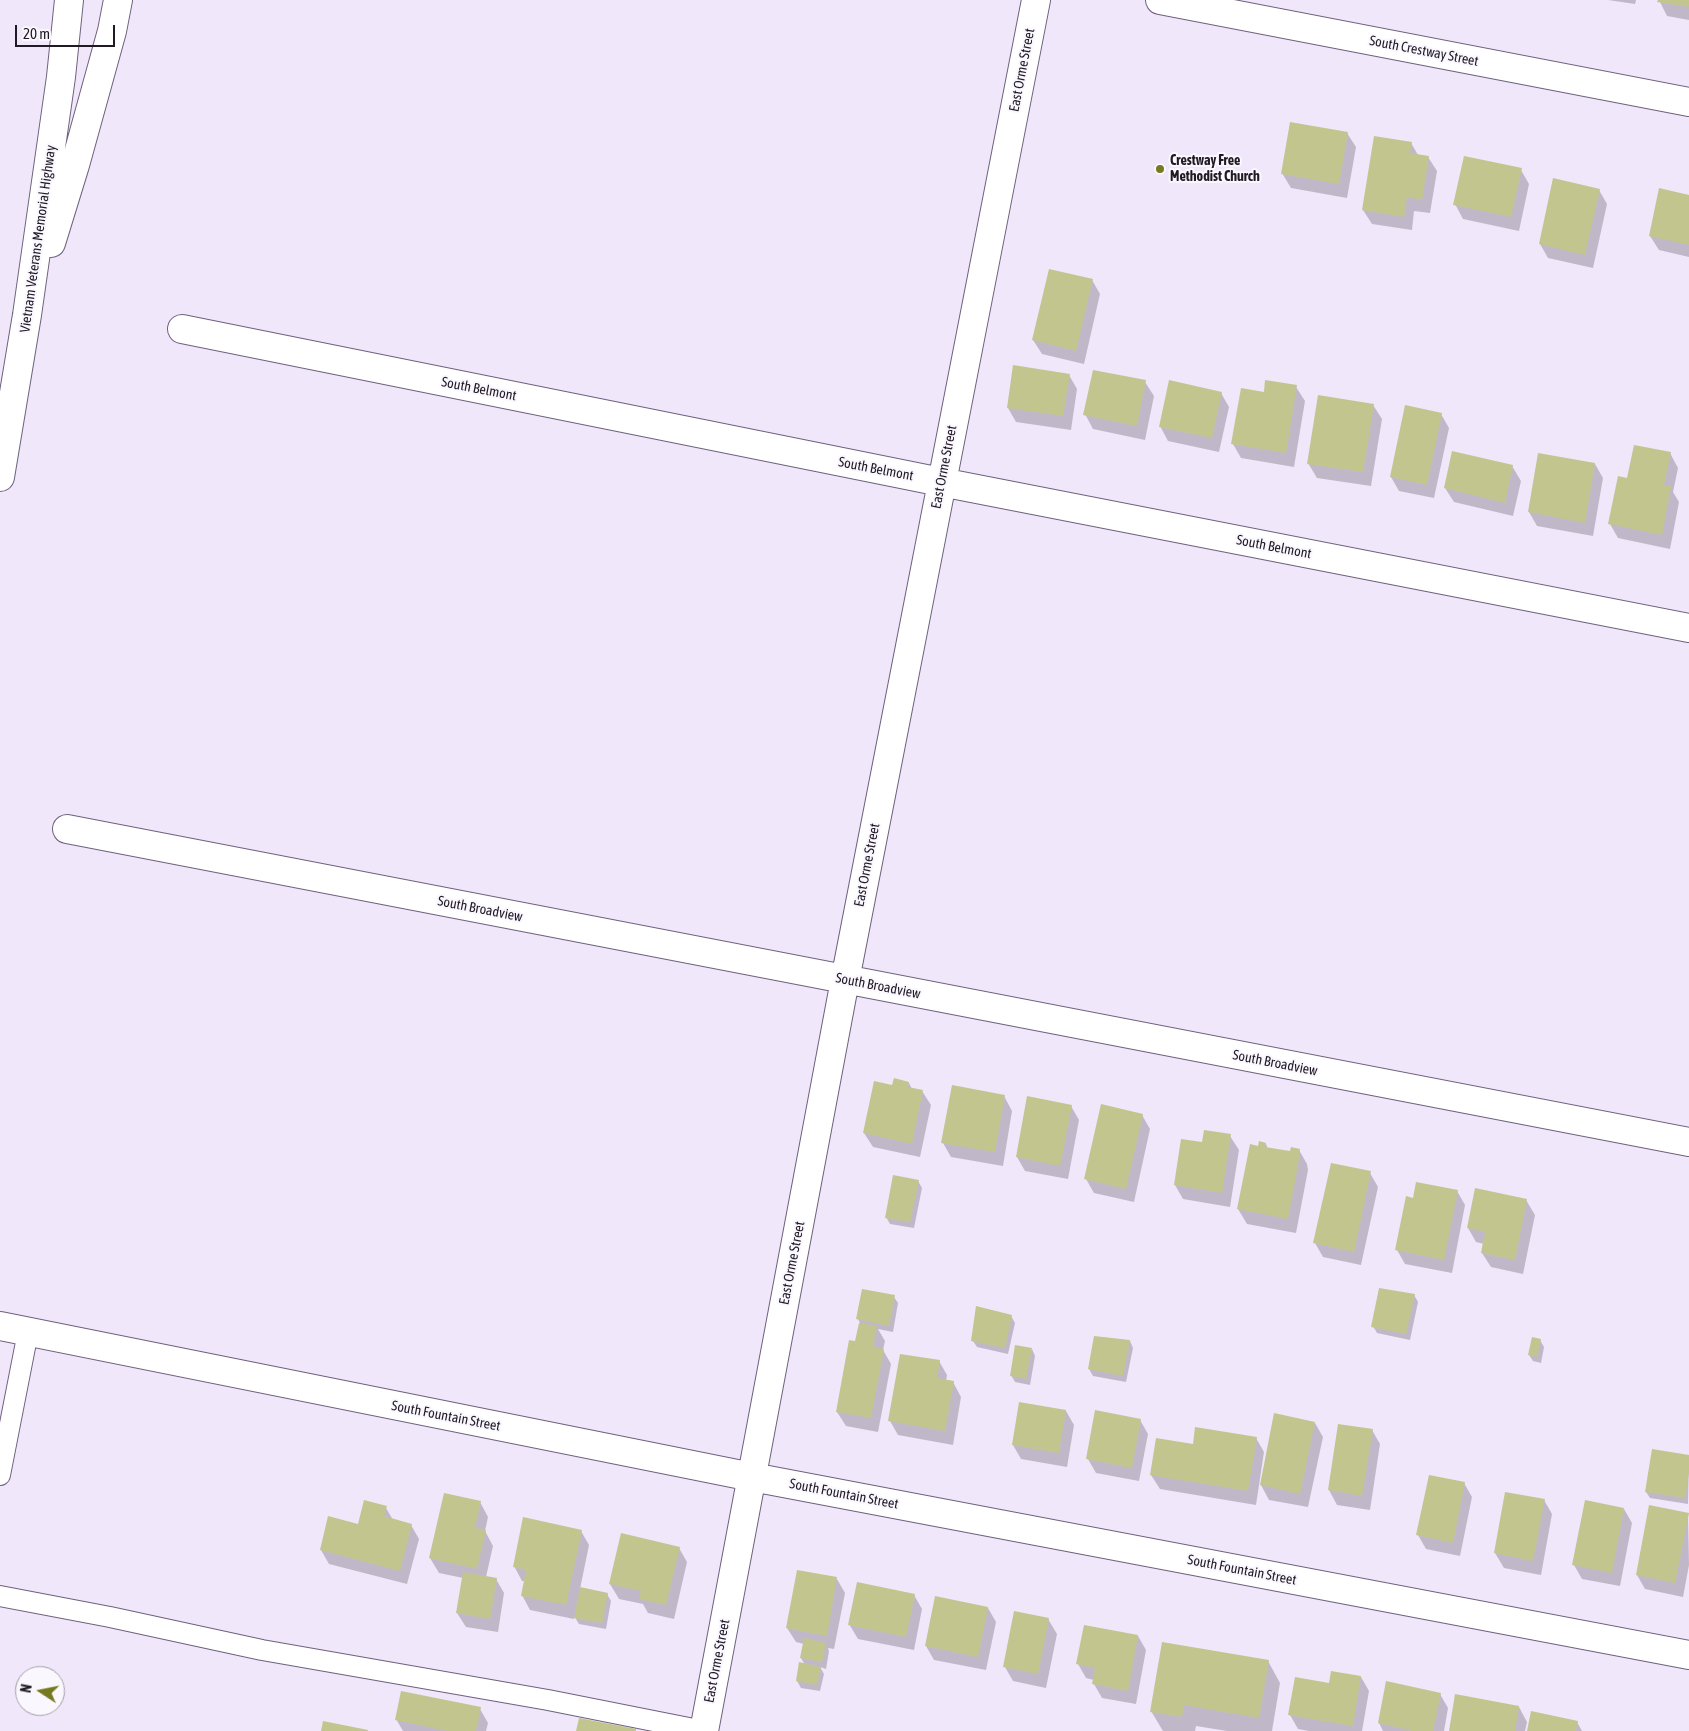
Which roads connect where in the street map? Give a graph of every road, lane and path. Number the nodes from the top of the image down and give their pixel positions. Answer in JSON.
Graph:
{"nodes":[{"id":1,"x":69,"y":0,"type":"edge"},
{"id":2,"x":118,"y":0,"type":"edge"},
{"id":3,"x":1036,"y":0,"type":"edge"},
{"id":4,"x":1160,"y":0,"type":"edge"},
{"id":5,"x":1689,"y":102,"type":"edge"},
{"id":6,"x":27,"y":315,"type":"junction"},
{"id":7,"x":182,"y":329,"type":"dead end"},
{"id":8,"x":0,"y":477,"type":"edge"},
{"id":9,"x":941,"y":482,"type":"junction"},
{"id":10,"x":1689,"y":628,"type":"edge"},
{"id":11,"x":66,"y":829,"type":"dead end"},
{"id":12,"x":845,"y":980,"type":"junction"},
{"id":13,"x":1689,"y":1142,"type":"edge"},
{"id":14,"x":0,"y":1326,"type":"edge"},
{"id":15,"x":28,"y":1332,"type":"junction"},
{"id":16,"x":0,"y":1475,"type":"edge"},
{"id":17,"x":752,"y":1477,"type":"junction"},
{"id":18,"x":0,"y":1596,"type":"edge"},
{"id":19,"x":1689,"y":1655,"type":"edge"},
{"id":20,"x":704,"y":1731,"type":"edge"}],
"edges":[{"from":1,"to":6,"type":"main road","name":"Vietnam Veterans Memorial Highway"},
{"from":2,"to":6,"type":"main road"},
{"from":3,"to":9,"type":"main road","name":"East Orme Street"},
{"from":4,"to":5,"type":"main road","name":"South Crestway Street"},
{"from":6,"to":8,"type":"main road","name":"Vietnam Veterans Memorial Highway"},
{"from":7,"to":9,"type":"main road","name":"South Belmont"},
{"from":9,"to":10,"type":"main road","name":"South Belmont"},
{"from":9,"to":12,"type":"main road","name":"East Orme Street"},
{"from":11,"to":12,"type":"main road","name":"South Broadview"},
{"from":12,"to":13,"type":"main road","name":"South Broadview"},
{"from":12,"to":17,"type":"main road","name":"East Orme Street"},
{"from":14,"to":15,"type":"main road","name":"South Fountain Street"},
{"from":15,"to":16,"type":"lane"},
{"from":15,"to":17,"type":"main road","name":"South Fountain Street"},
{"from":17,"to":19,"type":"main road","name":"South Fountain Street"},
{"from":17,"to":20,"type":"main road","name":"East Orme Street"},
{"from":18,"to":20,"type":"lane"}]}
